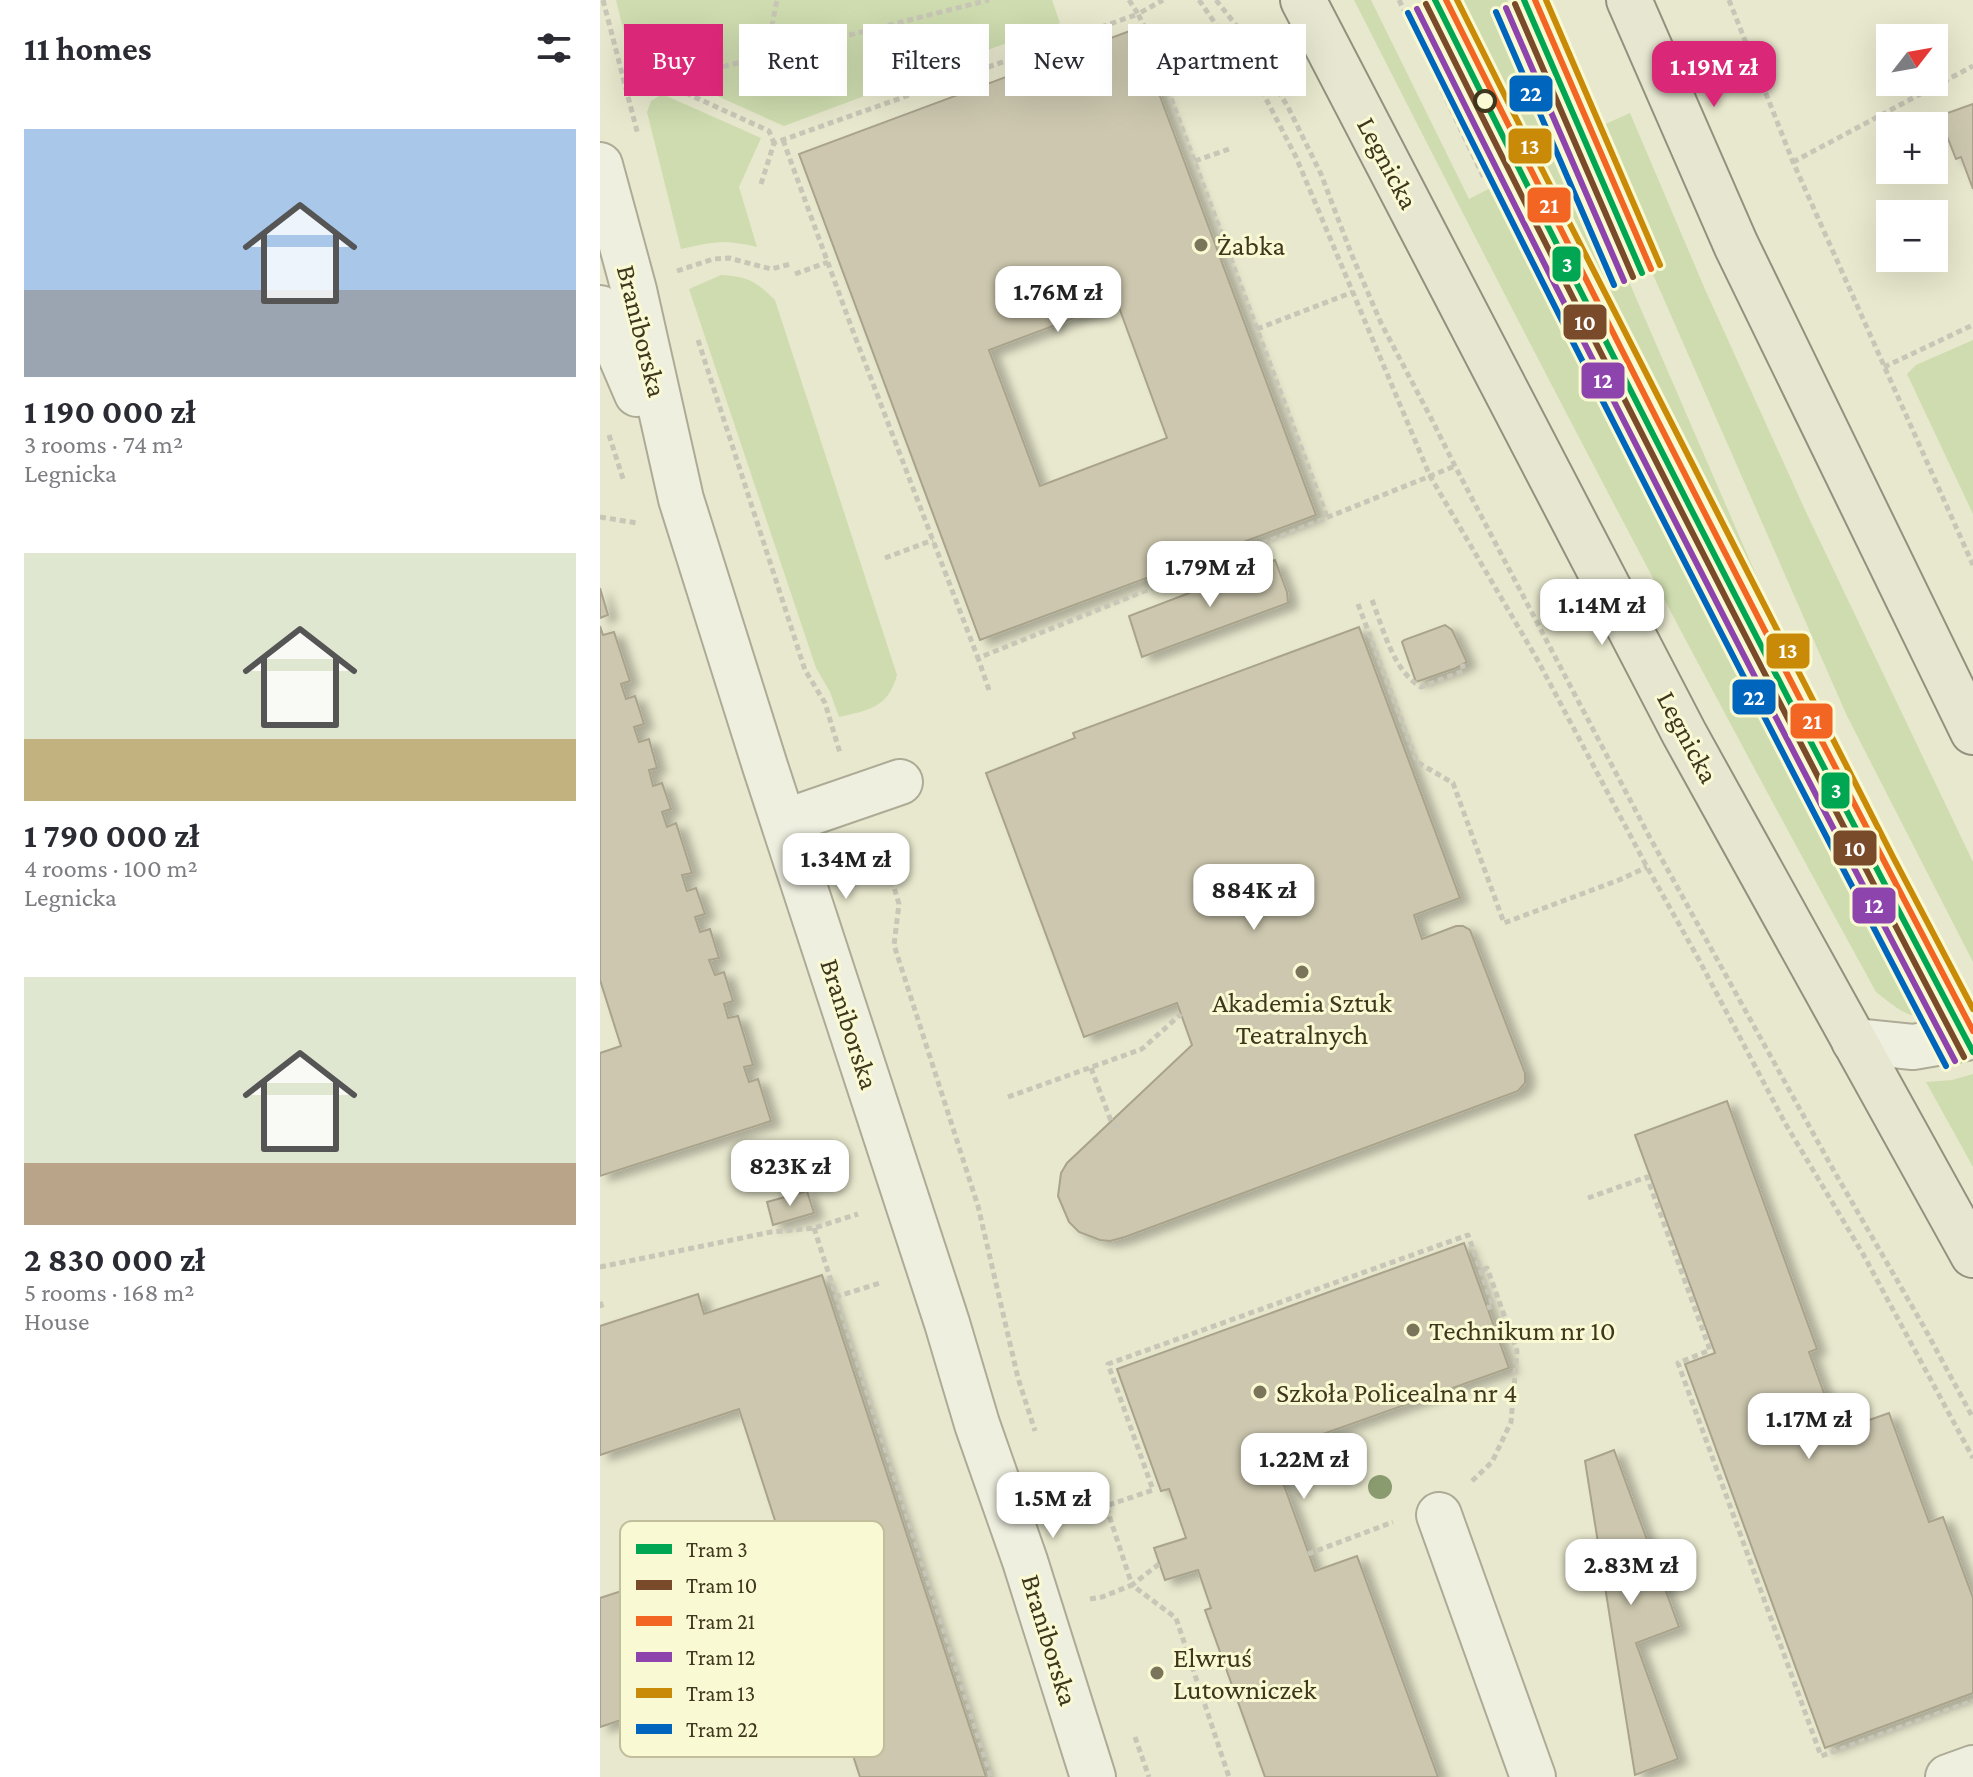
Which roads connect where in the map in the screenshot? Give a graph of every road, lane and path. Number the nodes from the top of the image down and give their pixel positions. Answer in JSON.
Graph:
{"nodes":[{"id":1,"x":603,"y":0,"type":"edge"},
{"id":2,"x":777,"y":0,"type":"edge"},
{"id":3,"x":989,"y":0,"type":"edge"},
{"id":4,"x":1129,"y":0,"type":"edge"},
{"id":5,"x":1163,"y":0,"type":"edge"},
{"id":6,"x":1199,"y":0,"type":"edge"},
{"id":7,"x":1216,"y":0,"type":"edge"},
{"id":8,"x":1303,"y":0,"type":"edge"},
{"id":9,"x":1399,"y":0,"type":"edge"},
{"id":10,"x":1629,"y":0,"type":"edge"},
{"id":11,"x":1729,"y":0,"type":"edge"},
{"id":12,"x":1138,"y":14,"type":"junction"},
{"id":13,"x":772,"y":24,"type":"edge"},
{"id":14,"x":847,"y":36,"type":"edge"},
{"id":15,"x":1973,"y":66,"type":"edge"},
{"id":16,"x":624,"y":83,"type":"edge"},
{"id":17,"x":627,"y":96,"type":"edge"},
{"id":18,"x":692,"y":96,"type":"edge"},
{"id":19,"x":783,"y":140,"type":"junction"},
{"id":20,"x":774,"y":143,"type":"junction"},
{"id":21,"x":641,"y":148,"type":"dead end"},
{"id":22,"x":1229,"y":149,"type":"dead end"},
{"id":23,"x":1195,"y":161,"type":"junction"},
{"id":24,"x":1793,"y":162,"type":"junction"},
{"id":25,"x":600,"y":165,"type":"edge"},
{"id":26,"x":1484,"y":178,"type":"dead end"},
{"id":27,"x":761,"y":184,"type":"dead end"},
{"id":28,"x":600,"y":257,"type":"edge"},
{"id":29,"x":672,"y":259,"type":"dead end"},
{"id":30,"x":828,"y":262,"type":"junction"},
{"id":31,"x":791,"y":264,"type":"dead end"},
{"id":32,"x":795,"y":274,"type":"dead end"},
{"id":33,"x":1353,"y":292,"type":"junction"},
{"id":34,"x":617,"y":299,"type":"edge"},
{"id":35,"x":1973,"y":325,"type":"edge"},
{"id":36,"x":695,"y":329,"type":"dead end"},
{"id":37,"x":1257,"y":329,"type":"junction"},
{"id":38,"x":1884,"y":367,"type":"junction"},
{"id":39,"x":1455,"y":466,"type":"junction"},
{"id":40,"x":1430,"y":476,"type":"junction"},
{"id":41,"x":600,"y":517,"type":"edge"},
{"id":42,"x":1327,"y":517,"type":"junction"},
{"id":43,"x":637,"y":523,"type":"dead end"},
{"id":44,"x":933,"y":540,"type":"junction"},
{"id":45,"x":885,"y":558,"type":"dead end"},
{"id":46,"x":1973,"y":565,"type":"edge"},
{"id":47,"x":1372,"y":600,"type":"dead end"},
{"id":48,"x":1358,"y":604,"type":"dead end"},
{"id":49,"x":978,"y":658,"type":"junction"},
{"id":50,"x":1462,"y":664,"type":"dead end"},
{"id":51,"x":989,"y":690,"type":"dead end"},
{"id":52,"x":1973,"y":732,"type":"edge"},
{"id":53,"x":837,"y":746,"type":"dead end"},
{"id":54,"x":900,"y":782,"type":"dead end"},
{"id":55,"x":784,"y":822,"type":"junction"},
{"id":56,"x":872,"y":833,"type":"dead end"},
{"id":57,"x":1647,"y":867,"type":"junction"},
{"id":58,"x":1181,"y":1014,"type":"dead end"},
{"id":59,"x":1973,"y":1035,"type":"edge"},
{"id":60,"x":1854,"y":1041,"type":"junction"},
{"id":61,"x":1091,"y":1068,"type":"junction"},
{"id":62,"x":1008,"y":1097,"type":"dead end"},
{"id":63,"x":1121,"y":1121,"type":"dead end"},
{"id":64,"x":1588,"y":1198,"type":"dead end"},
{"id":65,"x":858,"y":1214,"type":"dead end"},
{"id":66,"x":814,"y":1228,"type":"junction"},
{"id":67,"x":1973,"y":1255,"type":"edge"},
{"id":68,"x":600,"y":1267,"type":"edge"},
{"id":69,"x":1481,"y":1271,"type":"junction"},
{"id":70,"x":880,"y":1283,"type":"dead end"},
{"id":71,"x":835,"y":1297,"type":"junction"},
{"id":72,"x":600,"y":1302,"type":"edge"},
{"id":73,"x":1487,"y":1308,"type":"dead end"},
{"id":74,"x":603,"y":1310,"type":"dead end"},
{"id":75,"x":1027,"y":1406,"type":"dead end"},
{"id":76,"x":1973,"y":1418,"type":"edge"},
{"id":77,"x":1973,"y":1458,"type":"edge"},
{"id":78,"x":1439,"y":1515,"type":"junction"},
{"id":79,"x":1308,"y":1554,"type":"dead end"},
{"id":80,"x":1159,"y":1564,"type":"dead end"},
{"id":81,"x":1132,"y":1585,"type":"junction"},
{"id":82,"x":1090,"y":1599,"type":"dead end"},
{"id":83,"x":1973,"y":1701,"type":"edge"},
{"id":84,"x":1973,"y":1768,"type":"edge"},
{"id":85,"x":991,"y":1777,"type":"edge"},
{"id":86,"x":1093,"y":1777,"type":"edge"},
{"id":87,"x":1229,"y":1777,"type":"edge"},
{"id":88,"x":1533,"y":1777,"type":"edge"},
{"id":89,"x":1948,"y":1777,"type":"edge"}],
"edges":[{"from":1,"to":16,"type":"path"},
{"from":2,"to":13,"type":"path"},
{"from":3,"to":14,"type":"path"},
{"from":4,"to":12,"type":"path"},
{"from":5,"to":12,"type":"path"},
{"from":6,"to":33,"type":"path"},
{"from":7,"to":39,"type":"path"},
{"from":8,"to":60,"type":"main road","name":"Legnicka"},
{"from":9,"to":26,"type":"path"},
{"from":10,"to":52,"type":"main road"},
{"from":11,"to":24,"type":"path"},
{"from":12,"to":19,"type":"path"},
{"from":12,"to":23,"type":"path"},
{"from":15,"to":24,"type":"path"},
{"from":17,"to":21,"type":"path"},
{"from":18,"to":20,"type":"path"},
{"from":19,"to":20,"type":"path"},
{"from":19,"to":30,"type":"path"},
{"from":20,"to":27,"type":"path"},
{"from":22,"to":23,"type":"path"},
{"from":23,"to":37,"type":"path"},
{"from":24,"to":38,"type":"path"},
{"from":25,"to":34,"type":"street","name":"Braniborska"},
{"from":28,"to":34,"type":"street"},
{"from":29,"to":31,"type":"path"},
{"from":30,"to":32,"type":"path"},
{"from":30,"to":44,"type":"path"},
{"from":33,"to":37,"type":"path"},
{"from":33,"to":40,"type":"path"},
{"from":34,"to":55,"type":"street","name":"Braniborska"},
{"from":35,"to":38,"type":"path"},
{"from":36,"to":53,"type":"path"},
{"from":37,"to":42,"type":"path"},
{"from":38,"to":46,"type":"path"},
{"from":39,"to":40,"type":"path"},
{"from":39,"to":76,"type":"path"},
{"from":40,"to":42,"type":"path"},
{"from":40,"to":57,"type":"path"},
{"from":41,"to":43,"type":"path"},
{"from":42,"to":49,"type":"path"},
{"from":44,"to":45,"type":"path"},
{"from":44,"to":49,"type":"path"},
{"from":47,"to":50,"type":"path"},
{"from":48,"to":57,"type":"path"},
{"from":49,"to":51,"type":"path"},
{"from":54,"to":55,"type":"street"},
{"from":55,"to":86,"type":"street","name":"Braniborska"},
{"from":56,"to":75,"type":"path"},
{"from":57,"to":77,"type":"path"},
{"from":58,"to":61,"type":"path"},
{"from":59,"to":60,"type":"street"},
{"from":60,"to":67,"type":"main road","name":"Legnicka"},
{"from":61,"to":62,"type":"path"},
{"from":61,"to":63,"type":"path"},
{"from":64,"to":83,"type":"path"},
{"from":65,"to":66,"type":"path"},
{"from":66,"to":68,"type":"path"},
{"from":66,"to":71,"type":"path"},
{"from":69,"to":73,"type":"path"},
{"from":69,"to":78,"type":"path"},
{"from":69,"to":81,"type":"path"},
{"from":70,"to":71,"type":"path"},
{"from":71,"to":85,"type":"path"},
{"from":72,"to":74,"type":"path"},
{"from":78,"to":79,"type":"path"},
{"from":78,"to":88,"type":"street"},
{"from":80,"to":81,"type":"path"},
{"from":81,"to":82,"type":"path"},
{"from":81,"to":87,"type":"path"},
{"from":84,"to":89,"type":"street"}]}
